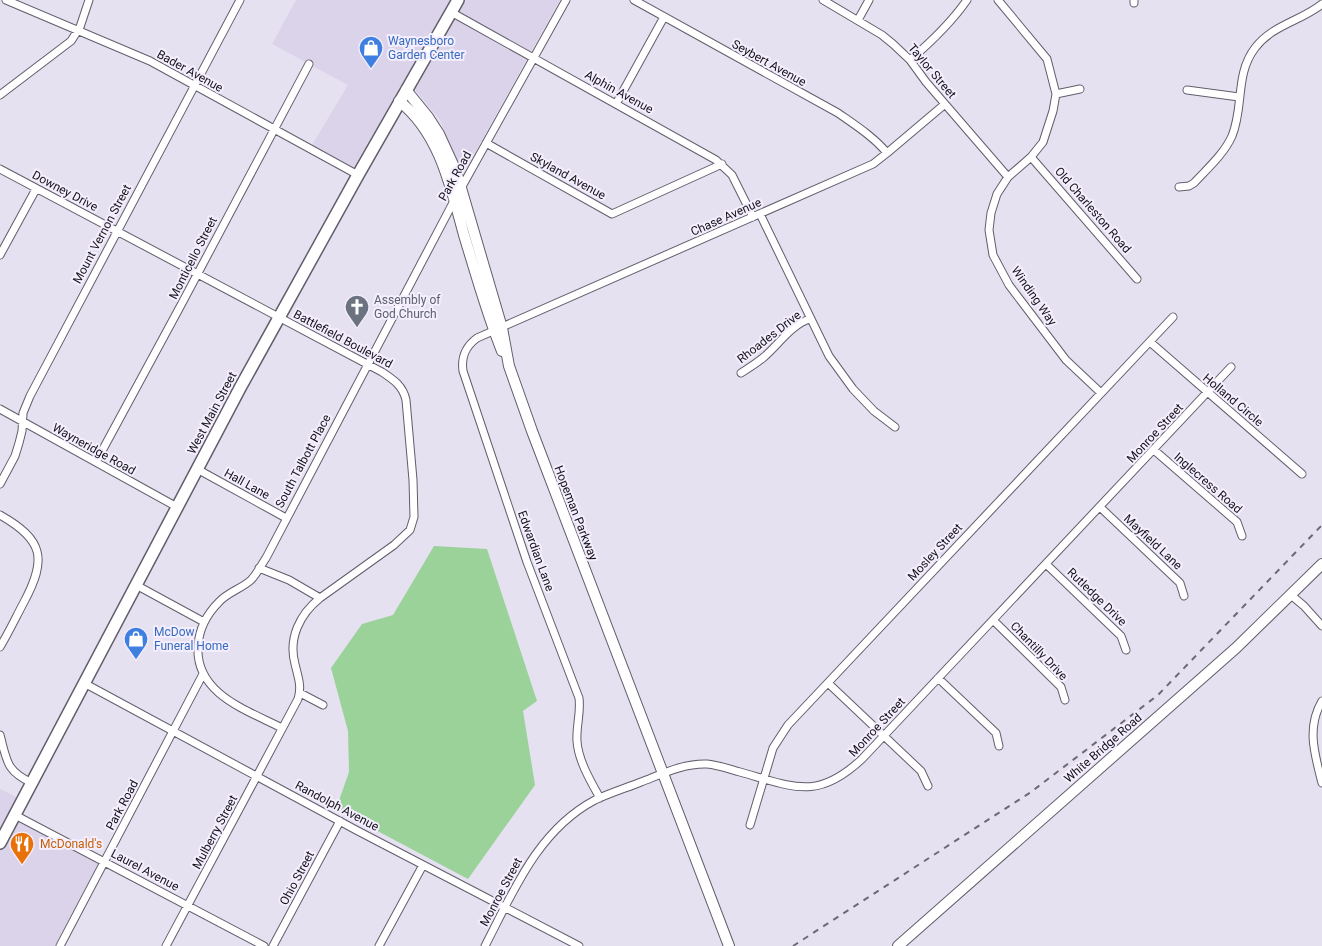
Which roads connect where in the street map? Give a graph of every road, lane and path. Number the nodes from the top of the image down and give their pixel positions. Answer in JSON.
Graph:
{"nodes":[{"id":1,"x":6,"y":0,"type":"edge"},
{"id":2,"x":89,"y":0,"type":"edge"},
{"id":3,"x":240,"y":0,"type":"edge"},
{"id":4,"x":458,"y":0,"type":"edge"},
{"id":5,"x":566,"y":0,"type":"edge"},
{"id":6,"x":634,"y":0,"type":"edge"},
{"id":7,"x":823,"y":0,"type":"edge"},
{"id":8,"x":869,"y":0,"type":"edge"},
{"id":9,"x":967,"y":0,"type":"edge"},
{"id":10,"x":998,"y":0,"type":"edge"},
{"id":11,"x":1322,"y":4,"type":"edge"},
{"id":12,"x":451,"y":12,"type":"junction"},
{"id":13,"x":664,"y":17,"type":"junction"},
{"id":14,"x":858,"y":20,"type":"junction"},
{"id":15,"x":78,"y":31,"type":"junction"},
{"id":16,"x":534,"y":58,"type":"junction"},
{"id":17,"x":910,"y":60,"type":"junction"},
{"id":18,"x":309,"y":64,"type":"dead end"},
{"id":19,"x":194,"y":85,"type":"junction"},
{"id":20,"x":1080,"y":89,"type":"dead end"},
{"id":21,"x":406,"y":90,"type":"junction"},
{"id":22,"x":1187,"y":90,"type":"dead end"},
{"id":23,"x":1056,"y":94,"type":"junction"},
{"id":24,"x":0,"y":95,"type":"edge"},
{"id":25,"x":1239,"y":96,"type":"junction"},
{"id":26,"x":400,"y":101,"type":"junction"},
{"id":27,"x":616,"y":104,"type":"junction"},
{"id":28,"x":945,"y":104,"type":"junction"},
{"id":29,"x":274,"y":130,"type":"junction"},
{"id":30,"x":486,"y":142,"type":"junction"},
{"id":31,"x":887,"y":154,"type":"junction"},
{"id":32,"x":1032,"y":157,"type":"junction"},
{"id":33,"x":722,"y":164,"type":"junction"},
{"id":34,"x":0,"y":169,"type":"edge"},
{"id":35,"x":358,"y":175,"type":"junction"},
{"id":36,"x":1008,"y":177,"type":"junction"},
{"id":37,"x":1179,"y":187,"type":"dead end"},
{"id":38,"x":461,"y":188,"type":"junction"},
{"id":39,"x":36,"y":189,"type":"junction"},
{"id":40,"x":454,"y":200,"type":"junction"},
{"id":41,"x":756,"y":216,"type":"junction"},
{"id":42,"x":117,"y":231,"type":"junction"},
{"id":43,"x":0,"y":255,"type":"edge"},
{"id":44,"x":198,"y":274,"type":"junction"},
{"id":45,"x":1137,"y":279,"type":"dead end"},
{"id":46,"x":1173,"y":317,"type":"dead end"},
{"id":47,"x":279,"y":318,"type":"junction"},
{"id":48,"x":810,"y":319,"type":"junction"},
{"id":49,"x":498,"y":330,"type":"junction"},
{"id":50,"x":1150,"y":342,"type":"junction"},
{"id":51,"x":367,"y":364,"type":"junction"},
{"id":52,"x":1231,"y":367,"type":"dead end"},
{"id":53,"x":741,"y":373,"type":"dead end"},
{"id":54,"x":1101,"y":393,"type":"junction"},
{"id":55,"x":1207,"y":393,"type":"junction"},
{"id":56,"x":0,"y":409,"type":"edge"},
{"id":57,"x":23,"y":421,"type":"junction"},
{"id":58,"x":895,"y":427,"type":"dead end"},
{"id":59,"x":1154,"y":450,"type":"junction"},
{"id":60,"x":96,"y":462,"type":"junction"},
{"id":61,"x":197,"y":469,"type":"junction"},
{"id":62,"x":1302,"y":474,"type":"dead end"},
{"id":63,"x":0,"y":484,"type":"edge"},
{"id":64,"x":177,"y":507,"type":"junction"},
{"id":65,"x":1100,"y":508,"type":"junction"},
{"id":66,"x":0,"y":515,"type":"edge"},
{"id":67,"x":286,"y":518,"type":"junction"},
{"id":68,"x":1242,"y":536,"type":"dead end"},
{"id":69,"x":1046,"y":564,"type":"junction"},
{"id":70,"x":1322,"y":564,"type":"edge"},
{"id":71,"x":259,"y":568,"type":"junction"},
{"id":72,"x":136,"y":585,"type":"junction"},
{"id":73,"x":1291,"y":595,"type":"junction"},
{"id":74,"x":1184,"y":596,"type":"dead end"},
{"id":75,"x":320,"y":598,"type":"junction"},
{"id":76,"x":993,"y":620,"type":"junction"},
{"id":77,"x":204,"y":622,"type":"junction"},
{"id":78,"x":1322,"y":626,"type":"edge"},
{"id":79,"x":0,"y":646,"type":"edge"},
{"id":80,"x":1126,"y":650,"type":"dead end"},
{"id":81,"x":202,"y":674,"type":"junction"},
{"id":82,"x":938,"y":678,"type":"junction"},
{"id":83,"x":84,"y":683,"type":"junction"},
{"id":84,"x":828,"y":683,"type":"junction"},
{"id":85,"x":300,"y":693,"type":"junction"},
{"id":86,"x":1065,"y":700,"type":"dead end"},
{"id":87,"x":1322,"y":701,"type":"edge"},
{"id":88,"x":323,"y":704,"type":"dead end"},
{"id":89,"x":282,"y":728,"type":"junction"},
{"id":90,"x":174,"y":731,"type":"junction"},
{"id":91,"x":0,"y":735,"type":"edge"},
{"id":92,"x":884,"y":736,"type":"junction"},
{"id":93,"x":999,"y":746,"type":"dead end"},
{"id":94,"x":663,"y":774,"type":"junction"},
{"id":95,"x":257,"y":776,"type":"junction"},
{"id":96,"x":763,"y":778,"type":"junction"},
{"id":97,"x":32,"y":783,"type":"junction"},
{"id":98,"x":1322,"y":783,"type":"edge"},
{"id":99,"x":928,"y":786,"type":"dead end"},
{"id":100,"x":600,"y":798,"type":"junction"},
{"id":101,"x":15,"y":814,"type":"junction"},
{"id":102,"x":340,"y":821,"type":"junction"},
{"id":103,"x":750,"y":825,"type":"dead end"},
{"id":104,"x":0,"y":843,"type":"edge"},
{"id":105,"x":104,"y":862,"type":"junction"},
{"id":106,"x":423,"y":865,"type":"junction"},
{"id":107,"x":188,"y":906,"type":"junction"},
{"id":108,"x":506,"y":908,"type":"junction"},
{"id":109,"x":60,"y":946,"type":"edge"},
{"id":110,"x":166,"y":946,"type":"edge"},
{"id":111,"x":264,"y":946,"type":"edge"},
{"id":112,"x":273,"y":946,"type":"edge"},
{"id":113,"x":379,"y":946,"type":"edge"},
{"id":114,"x":485,"y":946,"type":"edge"},
{"id":115,"x":579,"y":946,"type":"edge"},
{"id":116,"x":729,"y":946,"type":"edge"},
{"id":117,"x":898,"y":946,"type":"edge"}],
"edges":[{"from":1,"to":15,"type":"street","name":"Bader Avenue"},
{"from":2,"to":15,"type":"street"},
{"from":3,"to":19,"type":"street","name":"Mount Vernon Street"},
{"from":4,"to":12,"type":"main road","name":"West Main Street"},
{"from":5,"to":16,"type":"street","name":"Park Road"},
{"from":6,"to":13,"type":"street","name":"Seybert Avenue"},
{"from":7,"to":14,"type":"street","name":"Taylor Street"},
{"from":8,"to":14,"type":"street"},
{"from":9,"to":17,"type":"street"},
{"from":10,"to":23,"type":"street","name":"Winding Way"},
{"from":11,"to":25,"type":"street"},
{"from":12,"to":16,"type":"street","name":"Alphin Avenue"},
{"from":12,"to":21,"type":"main road","name":"West Main Street"},
{"from":13,"to":27,"type":"street"},
{"from":13,"to":31,"type":"street","name":"Seybert Avenue"},
{"from":14,"to":17,"type":"street","name":"Taylor Street"},
{"from":15,"to":19,"type":"street","name":"Bader Avenue"},
{"from":15,"to":24,"type":"street"},
{"from":16,"to":27,"type":"street","name":"Alphin Avenue"},
{"from":16,"to":30,"type":"street","name":"Park Road"},
{"from":17,"to":28,"type":"street","name":"Taylor Street"},
{"from":18,"to":29,"type":"street","name":"Monticello Street"},
{"from":19,"to":29,"type":"street","name":"Bader Avenue"},
{"from":19,"to":42,"type":"street","name":"Mount Vernon Street"},
{"from":20,"to":23,"type":"street"},
{"from":21,"to":26,"type":"main road","name":"West Main Street"},
{"from":21,"to":38,"type":"main road"},
{"from":22,"to":25,"type":"street"},
{"from":23,"to":32,"type":"street","name":"Winding Way"},
{"from":25,"to":37,"type":"street"},
{"from":26,"to":35,"type":"main road","name":"West Main Street"},
{"from":26,"to":40,"type":"main road"},
{"from":27,"to":33,"type":"street","name":"Alphin Avenue"},
{"from":28,"to":31,"type":"street","name":"Chase Avenue"},
{"from":28,"to":36,"type":"street","name":"Taylor Street"},
{"from":29,"to":35,"type":"street","name":"Bader Avenue"},
{"from":29,"to":44,"type":"street","name":"Monticello Street"},
{"from":30,"to":33,"type":"street","name":"Skyland Avenue"},
{"from":30,"to":38,"type":"street","name":"Park Road"},
{"from":31,"to":41,"type":"street","name":"Chase Avenue"},
{"from":32,"to":36,"type":"street","name":"Winding Way"},
{"from":32,"to":45,"type":"street","name":"Old Charleston Road"},
{"from":33,"to":41,"type":"street","name":"Alphin Avenue"},
{"from":34,"to":39,"type":"street","name":"Downey Drive"},
{"from":35,"to":47,"type":"main road","name":"West Main Street"},
{"from":36,"to":54,"type":"street","name":"Winding Way"},
{"from":38,"to":40,"type":"street","name":"Park Road"},
{"from":38,"to":49,"type":"main road"},
{"from":39,"to":42,"type":"street","name":"Downey Drive"},
{"from":39,"to":43,"type":"street"},
{"from":40,"to":49,"type":"main road"},
{"from":40,"to":51,"type":"street","name":"Park Road"},
{"from":41,"to":48,"type":"street","name":"Alphin Avenue"},
{"from":41,"to":49,"type":"street","name":"Chase Avenue"},
{"from":42,"to":44,"type":"street","name":"Downey Drive"},
{"from":42,"to":57,"type":"street","name":"Mount Vernon Street"},
{"from":44,"to":47,"type":"street","name":"Downey Drive"},
{"from":44,"to":60,"type":"street","name":"Monticello Street"},
{"from":46,"to":50,"type":"street","name":"Mosley Street"},
{"from":47,"to":51,"type":"street","name":"Battlefield Boulevard"},
{"from":47,"to":61,"type":"main road","name":"West Main Street"},
{"from":48,"to":53,"type":"street","name":"Rhoades Drive"},
{"from":48,"to":58,"type":"street","name":"Alphin Avenue"},
{"from":49,"to":94,"type":"main road","name":"Hopeman Parkway"},
{"from":49,"to":100,"type":"street","name":"Edwardian Lane"},
{"from":50,"to":54,"type":"street","name":"Mosley Street"},
{"from":50,"to":55,"type":"street","name":"Holland Circle"},
{"from":51,"to":67,"type":"street","name":"South Talbott Place"},
{"from":51,"to":75,"type":"street","name":"Battlefield Boulevard"},
{"from":52,"to":55,"type":"street","name":"Monroe Street"},
{"from":54,"to":84,"type":"street","name":"Mosley Street"},
{"from":55,"to":59,"type":"street","name":"Monroe Street"},
{"from":55,"to":62,"type":"street","name":"Holland Circle"},
{"from":56,"to":57,"type":"street","name":"Wayneridge Road"},
{"from":57,"to":60,"type":"street","name":"Wayneridge Road"},
{"from":57,"to":63,"type":"street","name":"Mount Vernon Street"},
{"from":59,"to":65,"type":"street","name":"Monroe Street"},
{"from":59,"to":68,"type":"street","name":"Inglecress Road"},
{"from":60,"to":64,"type":"street","name":"Wayneridge Road"},
{"from":61,"to":64,"type":"main road","name":"West Main Street"},
{"from":61,"to":67,"type":"street","name":"Hall Lane"},
{"from":64,"to":72,"type":"main road","name":"West Main Street"},
{"from":65,"to":69,"type":"street","name":"Monroe Street"},
{"from":65,"to":74,"type":"street","name":"Mayfield Lane"},
{"from":66,"to":79,"type":"street"},
{"from":67,"to":71,"type":"street","name":"South Talbott Place"},
{"from":69,"to":76,"type":"street","name":"Monroe Street"},
{"from":69,"to":80,"type":"street","name":"Rutledge Drive"},
{"from":70,"to":73,"type":"main road","name":"White Bridge Road"},
{"from":71,"to":75,"type":"street"},
{"from":71,"to":77,"type":"street","name":"South Talbott Place"},
{"from":72,"to":77,"type":"street"},
{"from":72,"to":83,"type":"main road","name":"West Main Street"},
{"from":73,"to":78,"type":"street"},
{"from":73,"to":117,"type":"main road","name":"White Bridge Road"},
{"from":75,"to":85,"type":"street"},
{"from":76,"to":82,"type":"street","name":"Monroe Street"},
{"from":76,"to":86,"type":"street","name":"Chantilly Drive"},
{"from":77,"to":81,"type":"street"},
{"from":81,"to":89,"type":"street"},
{"from":81,"to":90,"type":"street","name":"Park Road"},
{"from":82,"to":92,"type":"street","name":"Monroe Street"},
{"from":82,"to":93,"type":"street"},
{"from":83,"to":90,"type":"street","name":"Randolph Avenue"},
{"from":83,"to":97,"type":"main road","name":"West Main Street"},
{"from":84,"to":92,"type":"street"},
{"from":84,"to":96,"type":"street","name":"Mosley Street"},
{"from":85,"to":88,"type":"street"},
{"from":85,"to":89,"type":"street","name":"Mulberry Street"},
{"from":87,"to":98,"type":"street"},
{"from":89,"to":95,"type":"street","name":"Mulberry Street"},
{"from":90,"to":95,"type":"street","name":"Randolph Avenue"},
{"from":90,"to":105,"type":"street","name":"Park Road"},
{"from":91,"to":97,"type":"street"},
{"from":92,"to":96,"type":"street","name":"Monroe Street"},
{"from":92,"to":99,"type":"street"},
{"from":94,"to":96,"type":"street","name":"Monroe Street"},
{"from":94,"to":100,"type":"street","name":"Monroe Street"},
{"from":94,"to":116,"type":"main road","name":"Hopeman Parkway"},
{"from":95,"to":102,"type":"street","name":"Randolph Avenue"},
{"from":95,"to":107,"type":"street","name":"Mulberry Street"},
{"from":96,"to":103,"type":"street","name":"Mosley Street"},
{"from":97,"to":101,"type":"main road","name":"West Main Street"},
{"from":100,"to":108,"type":"street","name":"Monroe Street"},
{"from":101,"to":104,"type":"main road","name":"West Main Street"},
{"from":101,"to":105,"type":"street","name":"Laurel Avenue"},
{"from":102,"to":106,"type":"street","name":"Randolph Avenue"},
{"from":102,"to":112,"type":"street","name":"Ohio Street"},
{"from":105,"to":107,"type":"street","name":"Laurel Avenue"},
{"from":105,"to":109,"type":"street","name":"Park Road"},
{"from":106,"to":108,"type":"street","name":"Randolph Avenue"},
{"from":106,"to":113,"type":"street"},
{"from":107,"to":110,"type":"street","name":"Mulberry Street"},
{"from":107,"to":111,"type":"street","name":"Laurel Avenue"},
{"from":108,"to":114,"type":"street","name":"Monroe Street"},
{"from":108,"to":115,"type":"street","name":"Randolph Avenue"}]}
